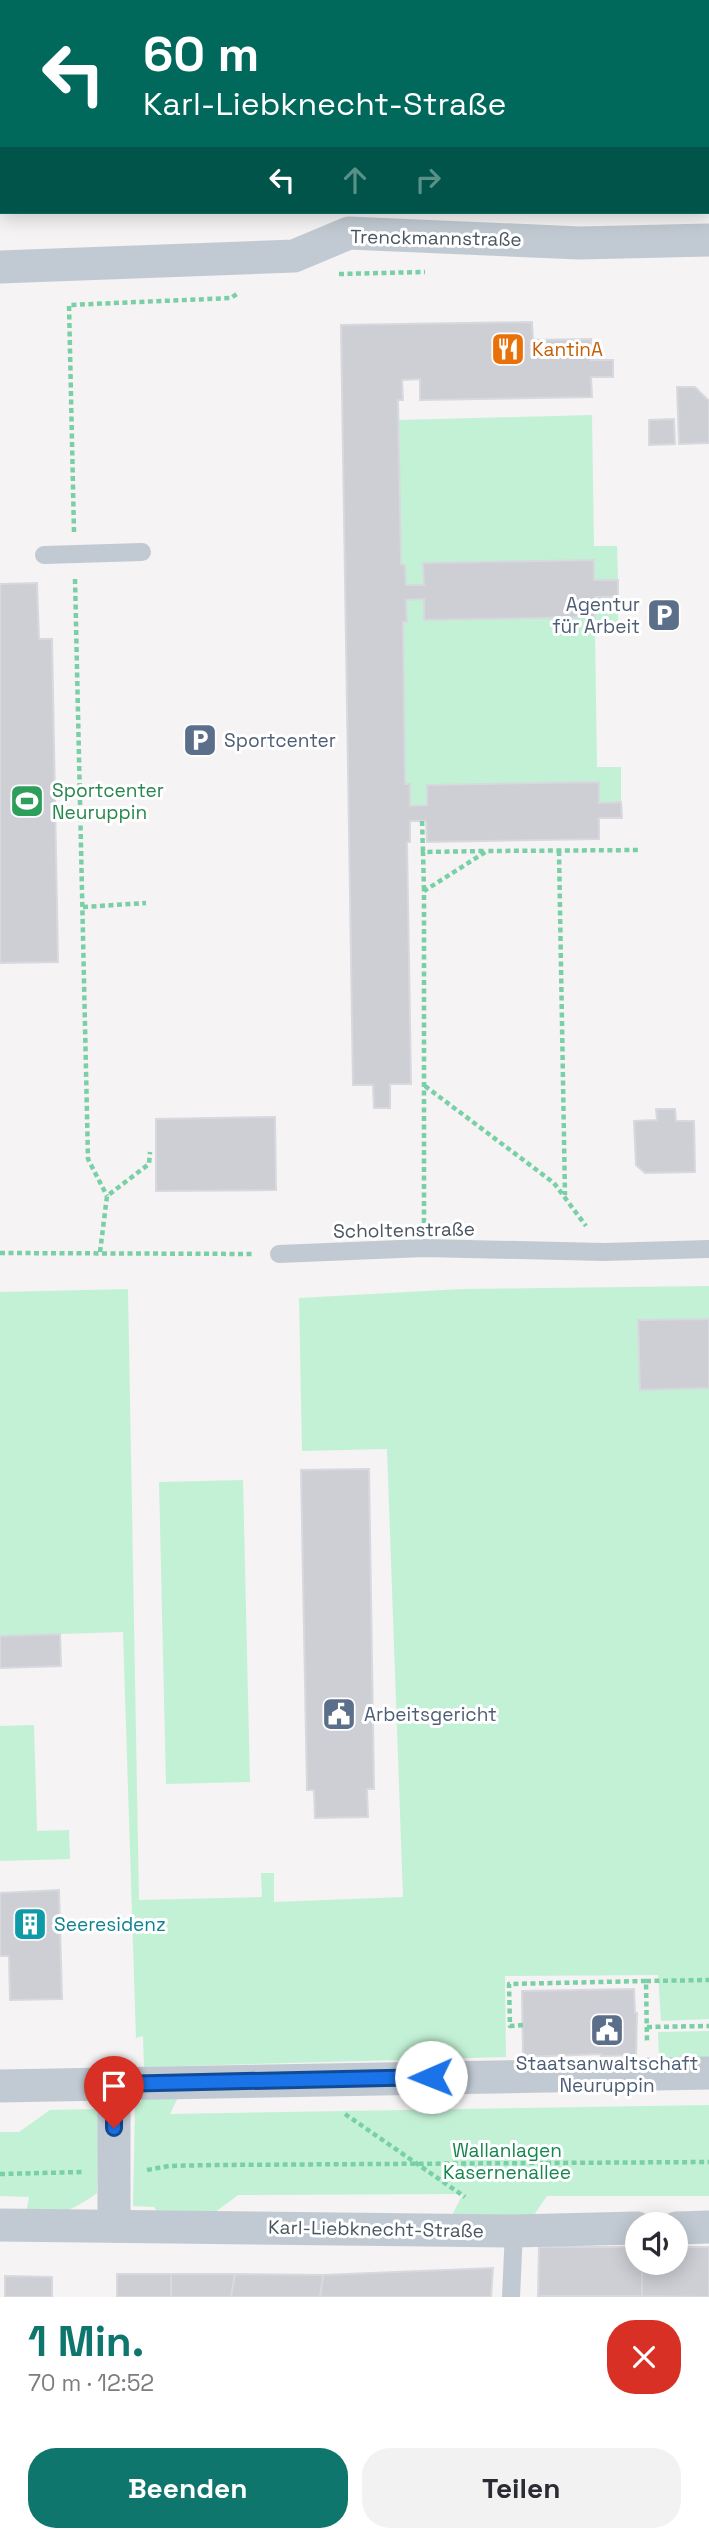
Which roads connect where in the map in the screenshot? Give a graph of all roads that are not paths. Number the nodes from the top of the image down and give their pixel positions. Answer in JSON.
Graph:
{"nodes":[{"id":1,"x":346,"y":222,"type":"edge"},
{"id":2,"x":709,"y":240,"type":"edge"},
{"id":3,"x":0,"y":267,"type":"edge"},
{"id":4,"x":142,"y":552,"type":"dead end"},
{"id":5,"x":44,"y":555,"type":"dead end"},
{"id":6,"x":709,"y":1249,"type":"edge"},
{"id":7,"x":279,"y":1254,"type":"road end"},
{"id":8,"x":709,"y":2073,"type":"edge"},
{"id":9,"x":114,"y":2084,"type":"junction"},
{"id":10,"x":0,"y":2085,"type":"edge"},
{"id":11,"x":0,"y":2225,"type":"edge"},
{"id":12,"x":114,"y":2226,"type":"junction"},
{"id":13,"x":709,"y":2227,"type":"edge"},
{"id":14,"x":625,"y":2228,"type":"edge"},
{"id":15,"x":688,"y":2228,"type":"edge"},
{"id":16,"x":514,"y":2231,"type":"junction"},
{"id":17,"x":511,"y":2297,"type":"edge"}],
"edges":[{"from":1,"to":2,"type":"street","name":"Trenckmannstraße"},
{"from":1,"to":3,"type":"street","name":"Trenckmannstraße"},
{"from":4,"to":5,"type":"lane"},
{"from":6,"to":7,"type":"lane","name":"Scholtenstraße"},
{"from":8,"to":9,"type":"street"},
{"from":9,"to":10,"type":"street"},
{"from":9,"to":12,"type":"street"},
{"from":11,"to":12,"type":"street","name":"Karl-Liebknecht-Straße"},
{"from":12,"to":16,"type":"street","name":"Karl-Liebknecht-Straße"},
{"from":13,"to":15,"type":"street"},
{"from":14,"to":16,"type":"street","name":"Karl-Liebknecht-Straße"},
{"from":16,"to":17,"type":"lane"}]}
